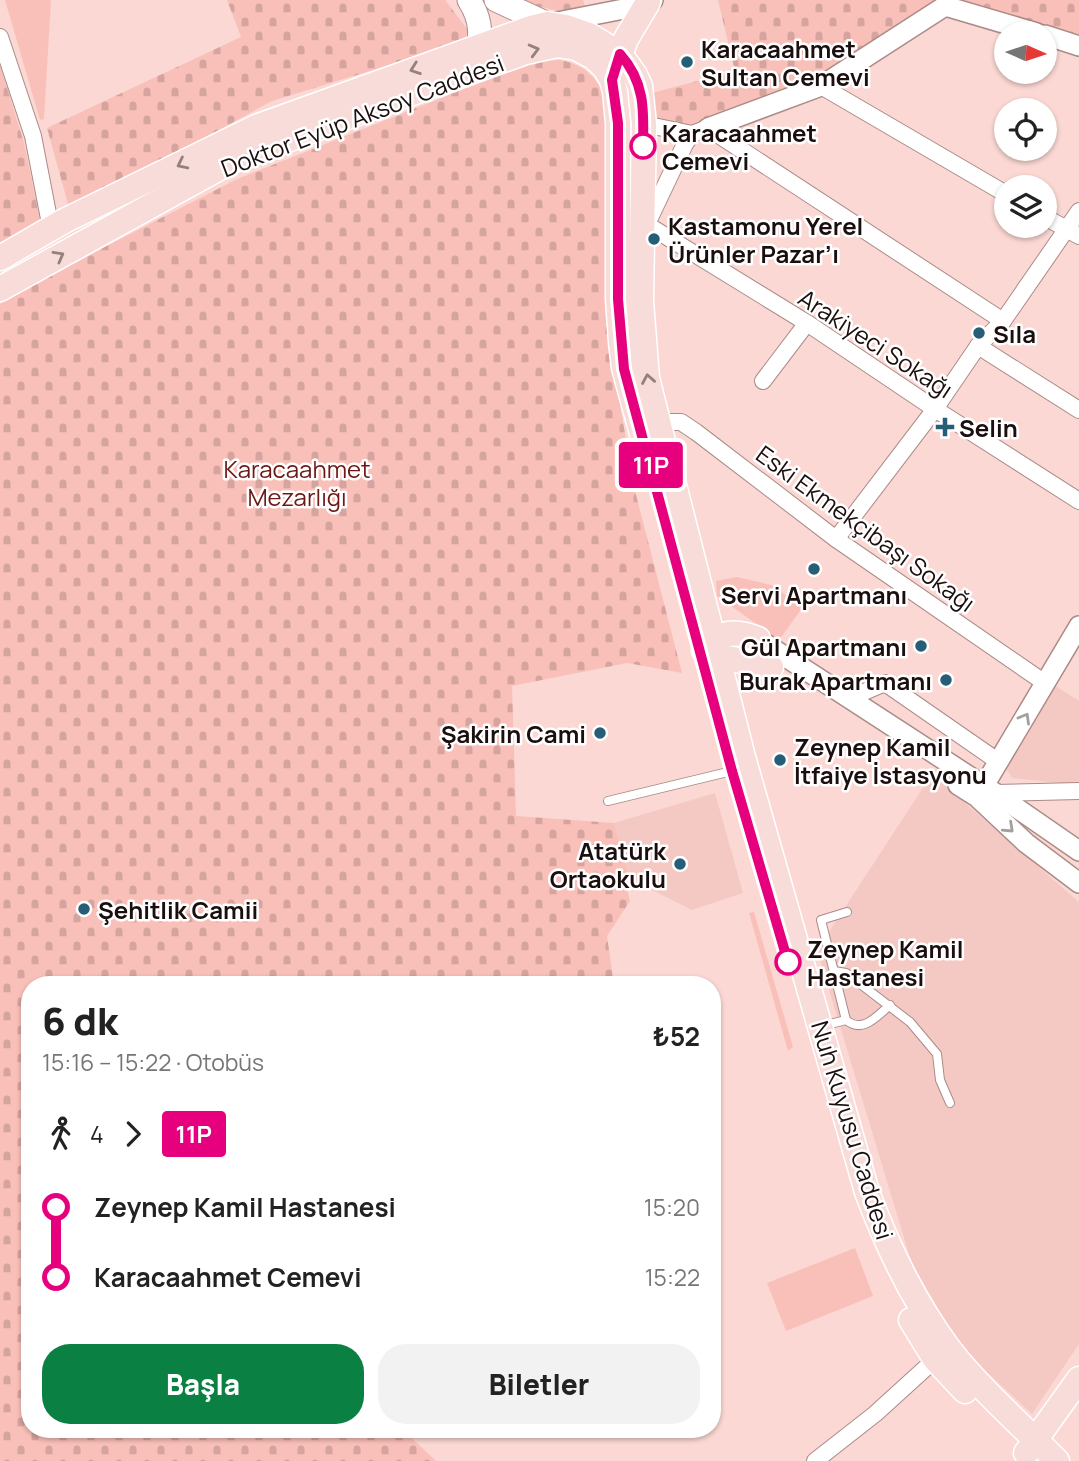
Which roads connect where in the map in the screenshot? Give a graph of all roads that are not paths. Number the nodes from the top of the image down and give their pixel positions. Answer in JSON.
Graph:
{"nodes":[{"id":1,"x":469,"y":0,"type":"edge"},
{"id":2,"x":496,"y":0,"type":"edge"},
{"id":3,"x":650,"y":1,"type":"edge"},
{"id":4,"x":996,"y":21,"type":"edge"},
{"id":5,"x":548,"y":24,"type":"junction"},
{"id":6,"x":0,"y":37,"type":"edge"},
{"id":7,"x":1057,"y":40,"type":"edge"},
{"id":8,"x":479,"y":46,"type":"junction"},
{"id":9,"x":1079,"y":46,"type":"edge"},
{"id":10,"x":620,"y":54,"type":"junction"},
{"id":11,"x":470,"y":72,"type":"junction"},
{"id":12,"x":612,"y":80,"type":"junction"},
{"id":13,"x":821,"y":86,"type":"junction"},
{"id":14,"x":644,"y":124,"type":"junction"},
{"id":15,"x":700,"y":131,"type":"junction"},
{"id":16,"x":994,"y":187,"type":"edge"},
{"id":17,"x":1079,"y":211,"type":"edge"},
{"id":18,"x":1057,"y":223,"type":"edge"},
{"id":19,"x":644,"y":224,"type":"junction"},
{"id":20,"x":51,"y":229,"type":"junction"},
{"id":21,"x":1073,"y":233,"type":"edge"},
{"id":22,"x":0,"y":258,"type":"edge"},
{"id":23,"x":0,"y":289,"type":"edge"},
{"id":24,"x":1003,"y":321,"type":"junction"},
{"id":25,"x":807,"y":323,"type":"junction"},
{"id":26,"x":978,"y":346,"type":"junction"},
{"id":27,"x":763,"y":381,"type":"dead end"},
{"id":28,"x":935,"y":409,"type":"junction"},
{"id":29,"x":1079,"y":410,"type":"edge"},
{"id":30,"x":657,"y":422,"type":"junction"},
{"id":31,"x":1079,"y":501,"type":"edge"},
{"id":32,"x":836,"y":539,"type":"junction"},
{"id":33,"x":702,"y":600,"type":"junction"},
{"id":34,"x":1076,"y":636,"type":"edge"},
{"id":35,"x":758,"y":639,"type":"junction"},
{"id":36,"x":708,"y":653,"type":"junction"},
{"id":37,"x":771,"y":667,"type":"junction"},
{"id":38,"x":1045,"y":682,"type":"junction"},
{"id":39,"x":726,"y":695,"type":"junction"},
{"id":40,"x":849,"y":698,"type":"junction"},
{"id":41,"x":999,"y":762,"type":"junction"},
{"id":42,"x":741,"y":768,"type":"junction"},
{"id":43,"x":1079,"y":791,"type":"edge"},
{"id":44,"x":986,"y":792,"type":"junction"},
{"id":45,"x":608,"y":801,"type":"dead end"},
{"id":46,"x":1079,"y":851,"type":"edge"},
{"id":47,"x":1079,"y":883,"type":"edge"},
{"id":48,"x":847,"y":912,"type":"dead end"},
{"id":49,"x":834,"y":971,"type":"junction"},
{"id":50,"x":890,"y":1005,"type":"junction"},
{"id":51,"x":846,"y":1020,"type":"junction"},
{"id":52,"x":821,"y":1026,"type":"junction"},
{"id":53,"x":950,"y":1103,"type":"dead end"},
{"id":54,"x":942,"y":1354,"type":"junction"},
{"id":55,"x":1079,"y":1379,"type":"edge"},
{"id":56,"x":1032,"y":1452,"type":"edge"},
{"id":57,"x":815,"y":1461,"type":"edge"},
{"id":58,"x":1057,"y":1461,"type":"edge"}],
"edges":[{"from":1,"to":8,"type":"main road"},
{"from":2,"to":5,"type":"main road"},
{"from":3,"to":5,"type":"street"},
{"from":3,"to":10,"type":"main road"},
{"from":4,"to":13,"type":"street"},
{"from":5,"to":8,"type":"main road","name":"Doktor Eyüp Aksoy Caddesi"},
{"from":5,"to":10,"type":"main road"},
{"from":6,"to":20,"type":"street"},
{"from":7,"to":9,"type":"street"},
{"from":8,"to":11,"type":"main road"},
{"from":8,"to":20,"type":"main road","name":"Doktor Eyüp Aksoy Caddesi","one_way":true},
{"from":10,"to":12,"type":"main road"},
{"from":10,"to":14,"type":"main road","name":"Nuh Kuyusu Caddesi"},
{"from":11,"to":12,"type":"main road","name":"Doktor Eyüp Aksoy Caddesi","one_way":true},
{"from":23,"to":11,"type":"main road","name":"Doktor Eyüp Aksoy Caddesi","one_way":true},
{"from":12,"to":36,"type":"main road"},
{"from":13,"to":15,"type":"street"},
{"from":13,"to":16,"type":"street"},
{"from":14,"to":15,"type":"street"},
{"from":14,"to":19,"type":"main road","name":"Nuh Kuyusu Caddesi"},
{"from":15,"to":19,"type":"street"},
{"from":15,"to":24,"type":"street"},
{"from":17,"to":21,"type":"street"},
{"from":18,"to":21,"type":"street"},
{"from":19,"to":25,"type":"street","name":"Arakiyeci Sokağı"},
{"from":30,"to":19,"type":"main road","name":"Nuh Kuyusu Caddesi","one_way":true},
{"from":20,"to":22,"type":"main road","name":"Doktor Eyüp Aksoy Caddesi"},
{"from":21,"to":24,"type":"street"},
{"from":24,"to":26,"type":"street"},
{"from":25,"to":27,"type":"street"},
{"from":25,"to":28,"type":"street","name":"Arakiyeci Sokağı"},
{"from":26,"to":28,"type":"street"},
{"from":26,"to":29,"type":"street"},
{"from":28,"to":31,"type":"street","name":"Arakiyeci Sokağı"},
{"from":28,"to":32,"type":"street"},
{"from":30,"to":32,"type":"street","name":"Eski Ekmekçibaşı Sokağı"},
{"from":30,"to":33,"type":"main road","name":"Nuh Kuyusu Caddesi"},
{"from":32,"to":38,"type":"street","name":"Eski Ekmekçibaşı Sokağı"},
{"from":33,"to":35,"type":"main road"},
{"from":33,"to":36,"type":"main road","name":"Nuh Kuyusu Caddesi"},
{"from":34,"to":38,"type":"street"},
{"from":35,"to":36,"type":"main road"},
{"from":35,"to":40,"type":"street"},
{"from":36,"to":37,"type":"main road"},
{"from":36,"to":39,"type":"main road","name":"Nuh Kuyusu Caddesi"},
{"from":36,"to":42,"type":"main road"},
{"from":37,"to":39,"type":"main road"},
{"from":37,"to":44,"type":"street"},
{"from":41,"to":38,"type":"street","one_way":true},
{"from":39,"to":42,"type":"main road","name":"Nuh Kuyusu Caddesi"},
{"from":40,"to":41,"type":"street"},
{"from":40,"to":44,"type":"street"},
{"from":41,"to":44,"type":"street"},
{"from":42,"to":45,"type":"lane"},
{"from":42,"to":52,"type":"main road","name":"Nuh Kuyusu Caddesi"},
{"from":42,"to":54,"type":"main road"},
{"from":43,"to":44,"type":"street"},
{"from":44,"to":46,"type":"street"},
{"from":44,"to":47,"type":"street","one_way":true},
{"from":48,"to":49,"type":"lane"},
{"from":49,"to":50,"type":"lane"},
{"from":49,"to":51,"type":"lane"},
{"from":50,"to":51,"type":"lane"},
{"from":50,"to":53,"type":"lane"},
{"from":51,"to":52,"type":"lane"},
{"from":52,"to":54,"type":"main road","name":"Nuh Kuyusu Caddesi"},
{"from":54,"to":56,"type":"main road"},
{"from":54,"to":57,"type":"street"},
{"from":55,"to":56,"type":"main road"},
{"from":56,"to":58,"type":"main road"}]}
